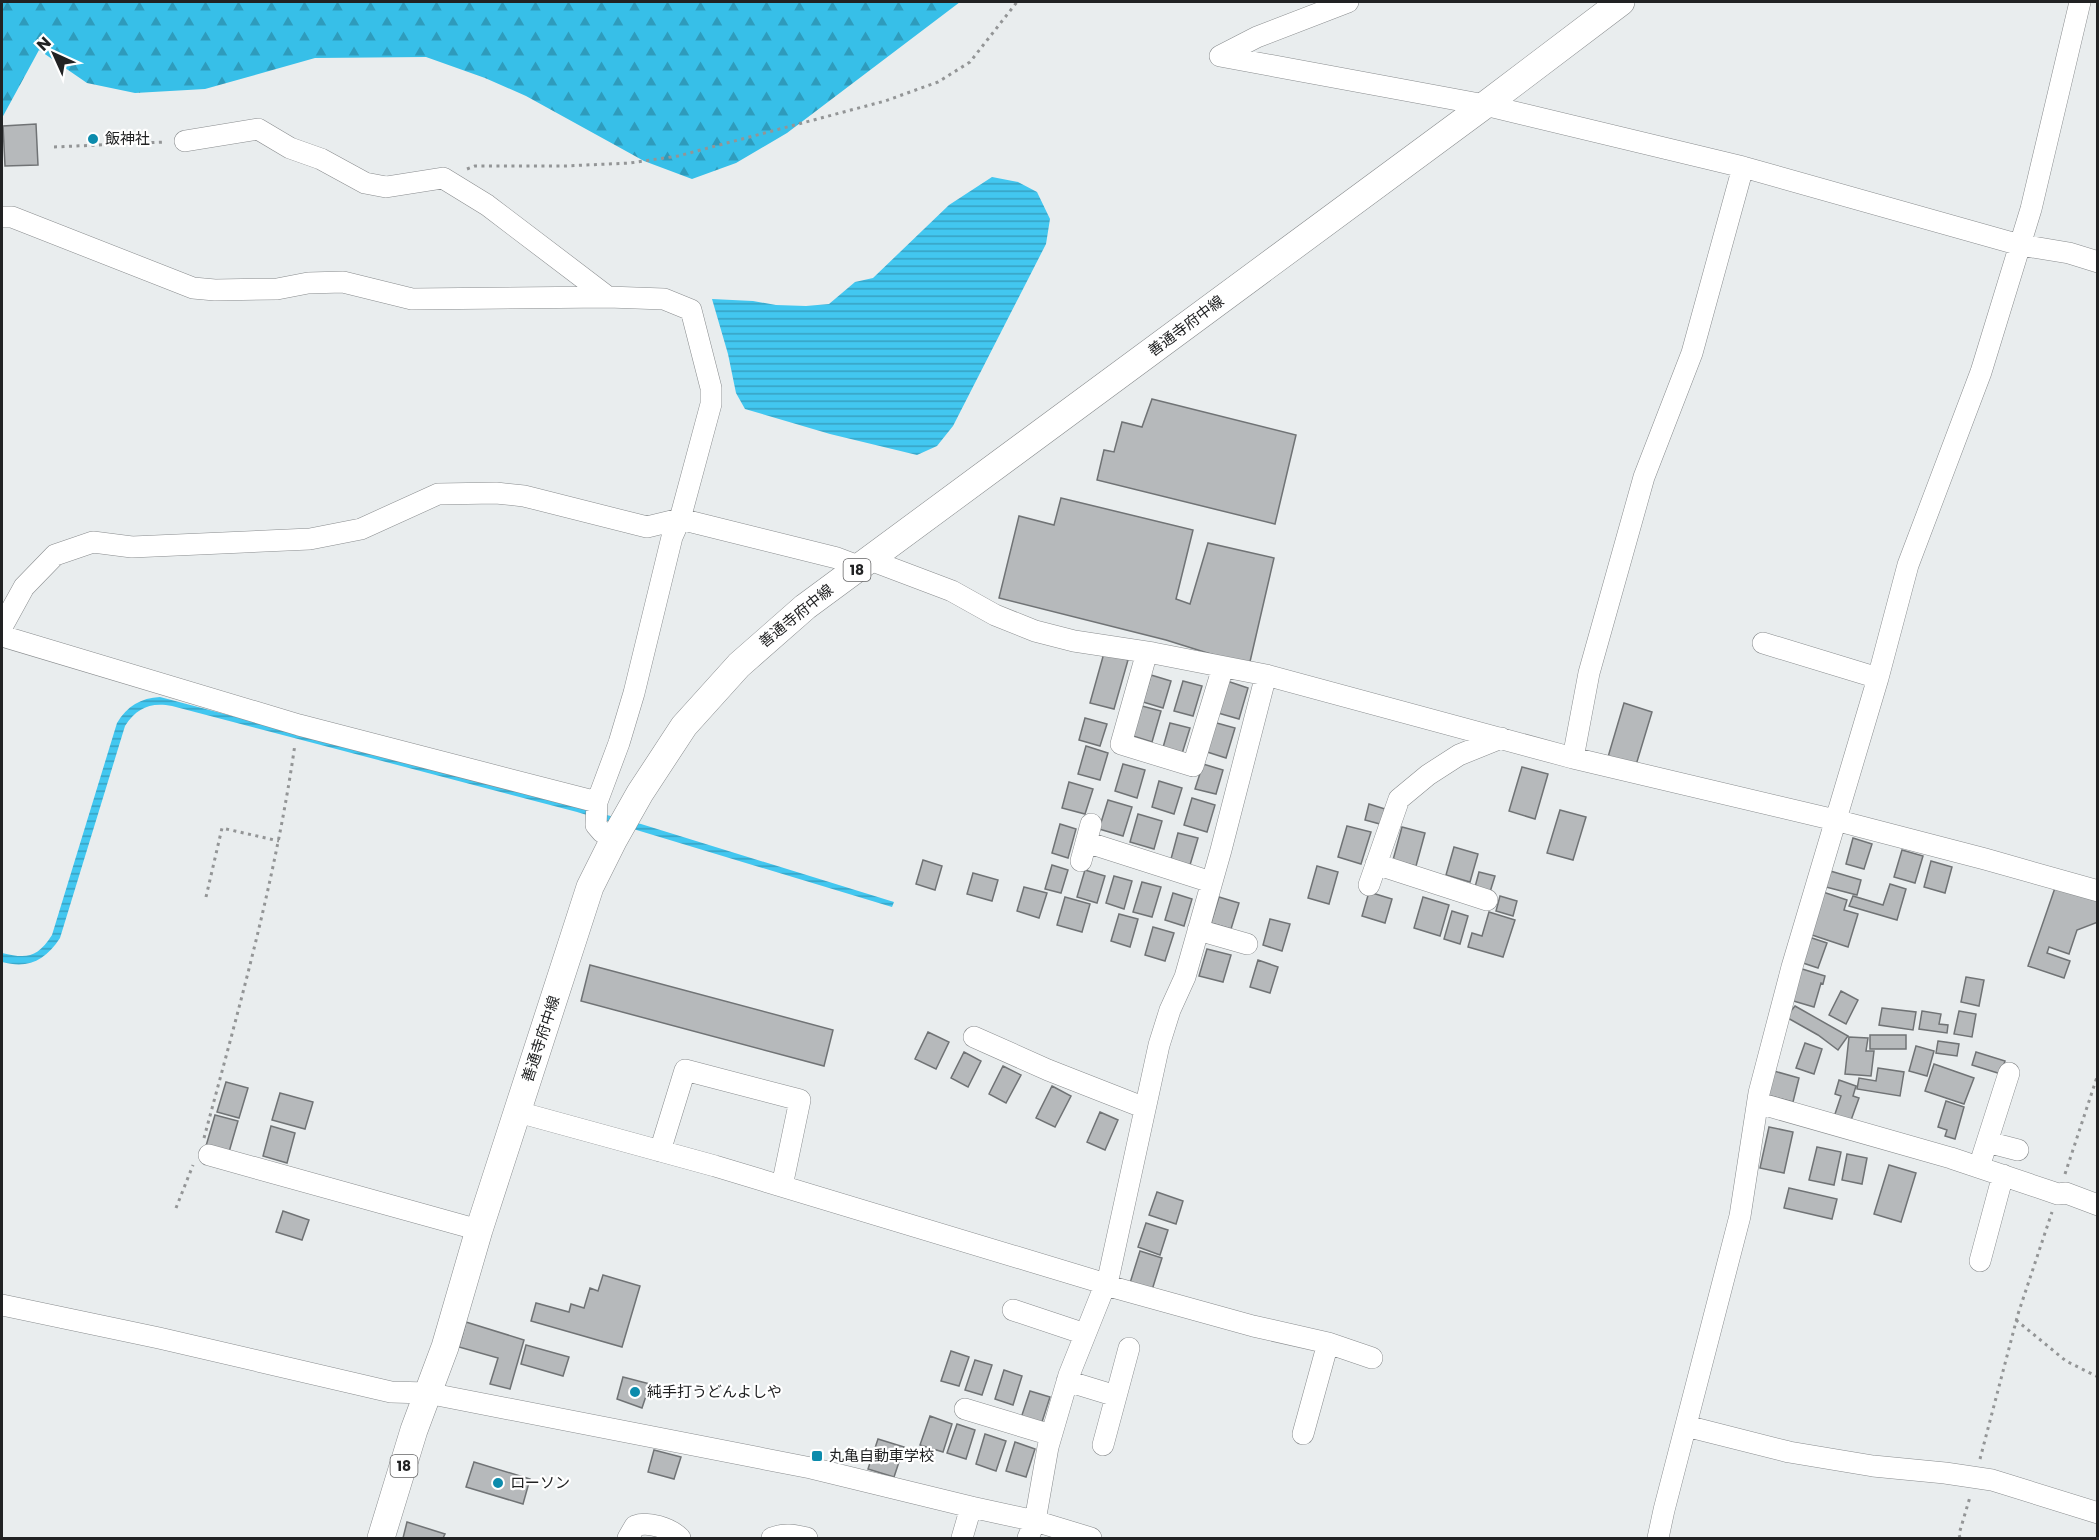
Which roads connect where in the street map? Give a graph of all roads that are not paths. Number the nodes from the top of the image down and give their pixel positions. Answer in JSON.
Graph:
{"nodes":[{"id":1,"x":1348,"y":2,"type":"edge"},
{"id":2,"x":1621,"y":2,"type":"edge"},
{"id":3,"x":2079,"y":2,"type":"edge"},
{"id":4,"x":1485,"y":105,"type":"junction"},
{"id":5,"x":185,"y":141,"type":"road end"},
{"id":6,"x":1743,"y":167,"type":"junction"},
{"id":7,"x":2,"y":218,"type":"edge"},
{"id":8,"x":2020,"y":245,"type":"junction"},
{"id":9,"x":2097,"y":261,"type":"edge"},
{"id":10,"x":608,"y":297,"type":"junction"},
{"id":11,"x":680,"y":519,"type":"junction"},
{"id":12,"x":865,"y":564,"type":"junction"},
{"id":13,"x":2,"y":627,"type":"edge"},
{"id":14,"x":2,"y":636,"type":"edge"},
{"id":15,"x":1763,"y":643,"type":"dead end"},
{"id":16,"x":1148,"y":652,"type":"junction"},
{"id":17,"x":1223,"y":668,"type":"junction"},
{"id":18,"x":1266,"y":675,"type":"junction"},
{"id":19,"x":1878,"y":678,"type":"junction"},
{"id":20,"x":1501,"y":738,"type":"junction"},
{"id":21,"x":1573,"y":758,"type":"junction"},
{"id":22,"x":597,"y":802,"type":"junction"},
{"id":23,"x":1835,"y":820,"type":"junction"},
{"id":24,"x":614,"y":839,"type":"junction"},
{"id":25,"x":1086,"y":842,"type":"dead end"},
{"id":26,"x":1376,"y":864,"type":"junction"},
{"id":27,"x":1211,"y":882,"type":"junction"},
{"id":28,"x":1369,"y":885,"type":"dead end"},
{"id":29,"x":2097,"y":891,"type":"edge"},
{"id":30,"x":1487,"y":900,"type":"dead end"},
{"id":31,"x":1198,"y":930,"type":"junction"},
{"id":32,"x":1247,"y":944,"type":"dead end"},
{"id":33,"x":974,"y":1037,"type":"dead end"},
{"id":34,"x":2009,"y":1073,"type":"dead end"},
{"id":35,"x":1758,"y":1103,"type":"junction"},
{"id":36,"x":1145,"y":1108,"type":"junction"},
{"id":37,"x":518,"y":1112,"type":"junction"},
{"id":38,"x":1987,"y":1142,"type":"junction"},
{"id":39,"x":2018,"y":1150,"type":"dead end"},
{"id":40,"x":660,"y":1151,"type":"junction"},
{"id":41,"x":205,"y":1154,"type":"road end"},
{"id":42,"x":1979,"y":1167,"type":"junction"},
{"id":43,"x":2003,"y":1175,"type":"junction"},
{"id":44,"x":782,"y":1186,"type":"junction"},
{"id":45,"x":2097,"y":1205,"type":"edge"},
{"id":46,"x":479,"y":1230,"type":"junction"},
{"id":47,"x":1980,"y":1261,"type":"dead end"},
{"id":48,"x":1106,"y":1285,"type":"junction"},
{"id":49,"x":2,"y":1305,"type":"edge"},
{"id":50,"x":1013,"y":1310,"type":"dead end"},
{"id":51,"x":1085,"y":1334,"type":"junction"},
{"id":52,"x":1328,"y":1343,"type":"junction"},
{"id":53,"x":1129,"y":1348,"type":"dead end"},
{"id":54,"x":1372,"y":1358,"type":"dead end"},
{"id":55,"x":1067,"y":1381,"type":"junction"},
{"id":56,"x":427,"y":1393,"type":"junction"},
{"id":57,"x":1116,"y":1396,"type":"junction"},
{"id":58,"x":964,"y":1409,"type":"dead end"},
{"id":59,"x":1686,"y":1426,"type":"junction"},
{"id":60,"x":1303,"y":1434,"type":"dead end"},
{"id":61,"x":1052,"y":1435,"type":"junction"},
{"id":62,"x":1103,"y":1445,"type":"dead end"},
{"id":63,"x":971,"y":1507,"type":"junction"},
{"id":64,"x":2097,"y":1514,"type":"edge"},
{"id":65,"x":1031,"y":1530,"type":"edge"},
{"id":66,"x":381,"y":1539,"type":"edge"},
{"id":67,"x":628,"y":1539,"type":"edge"},
{"id":68,"x":680,"y":1539,"type":"edge"},
{"id":69,"x":772,"y":1539,"type":"edge"},
{"id":70,"x":807,"y":1539,"type":"edge"},
{"id":71,"x":962,"y":1539,"type":"edge"},
{"id":72,"x":1091,"y":1539,"type":"edge"},
{"id":73,"x":1658,"y":1539,"type":"edge"}],
"edges":[{"from":1,"to":4,"type":"street"},
{"from":2,"to":4,"type":"main road","name":"善通寺府中線","number":"18"},
{"from":3,"to":8,"type":"street"},
{"from":4,"to":6,"type":"street"},
{"from":4,"to":12,"type":"main road","name":"善通寺府中線","number":"18"},
{"from":5,"to":10,"type":"street"},
{"from":6,"to":8,"type":"street"},
{"from":6,"to":21,"type":"street"},
{"from":7,"to":10,"type":"street"},
{"from":8,"to":9,"type":"street"},
{"from":8,"to":19,"type":"street"},
{"from":10,"to":11,"type":"street"},
{"from":11,"to":12,"type":"street"},
{"from":11,"to":13,"type":"street"},
{"from":11,"to":22,"type":"street"},
{"from":12,"to":16,"type":"street"},
{"from":12,"to":24,"type":"main road","name":"善通寺府中線","number":"18"},
{"from":14,"to":22,"type":"street"},
{"from":15,"to":19,"type":"street"},
{"from":16,"to":17,"type":"street"},
{"from":16,"to":17,"type":"street"},
{"from":17,"to":18,"type":"street"},
{"from":18,"to":20,"type":"street"},
{"from":18,"to":27,"type":"street"},
{"from":19,"to":23,"type":"street"},
{"from":20,"to":21,"type":"street"},
{"from":20,"to":26,"type":"street"},
{"from":21,"to":23,"type":"street"},
{"from":22,"to":24,"type":"street"},
{"from":23,"to":29,"type":"street"},
{"from":23,"to":35,"type":"street"},
{"from":24,"to":37,"type":"main road","name":"善通寺府中線","number":"18"},
{"from":25,"to":27,"type":"street"},
{"from":26,"to":28,"type":"street"},
{"from":26,"to":30,"type":"street"},
{"from":27,"to":31,"type":"street"},
{"from":31,"to":32,"type":"street"},
{"from":31,"to":36,"type":"street"},
{"from":33,"to":36,"type":"street"},
{"from":34,"to":38,"type":"street"},
{"from":35,"to":42,"type":"street"},
{"from":35,"to":59,"type":"street"},
{"from":36,"to":48,"type":"street"},
{"from":37,"to":40,"type":"street"},
{"from":37,"to":46,"type":"main road","name":"善通寺府中線","number":"18"},
{"from":38,"to":39,"type":"street"},
{"from":38,"to":42,"type":"street"},
{"from":40,"to":44,"type":"street"},
{"from":40,"to":44,"type":"street"},
{"from":41,"to":46,"type":"street"},
{"from":42,"to":43,"type":"street"},
{"from":43,"to":45,"type":"street"},
{"from":43,"to":47,"type":"street"},
{"from":44,"to":48,"type":"street"},
{"from":46,"to":56,"type":"main road","name":"善通寺府中線","number":"18"},
{"from":48,"to":51,"type":"street"},
{"from":48,"to":52,"type":"street"},
{"from":49,"to":56,"type":"street"},
{"from":50,"to":51,"type":"street"},
{"from":51,"to":55,"type":"street"},
{"from":52,"to":54,"type":"street"},
{"from":52,"to":60,"type":"street"},
{"from":53,"to":57,"type":"street"},
{"from":55,"to":57,"type":"street"},
{"from":55,"to":61,"type":"street"},
{"from":56,"to":63,"type":"street"},
{"from":56,"to":66,"type":"main road","name":"善通寺府中線","number":"18"},
{"from":57,"to":62,"type":"street"},
{"from":58,"to":61,"type":"street"},
{"from":59,"to":64,"type":"street"},
{"from":59,"to":73,"type":"street"},
{"from":61,"to":65,"type":"street"},
{"from":63,"to":65,"type":"street"},
{"from":63,"to":71,"type":"street"},
{"from":65,"to":72,"type":"street"},
{"from":67,"to":68,"type":"street"},
{"from":69,"to":70,"type":"street"}]}
